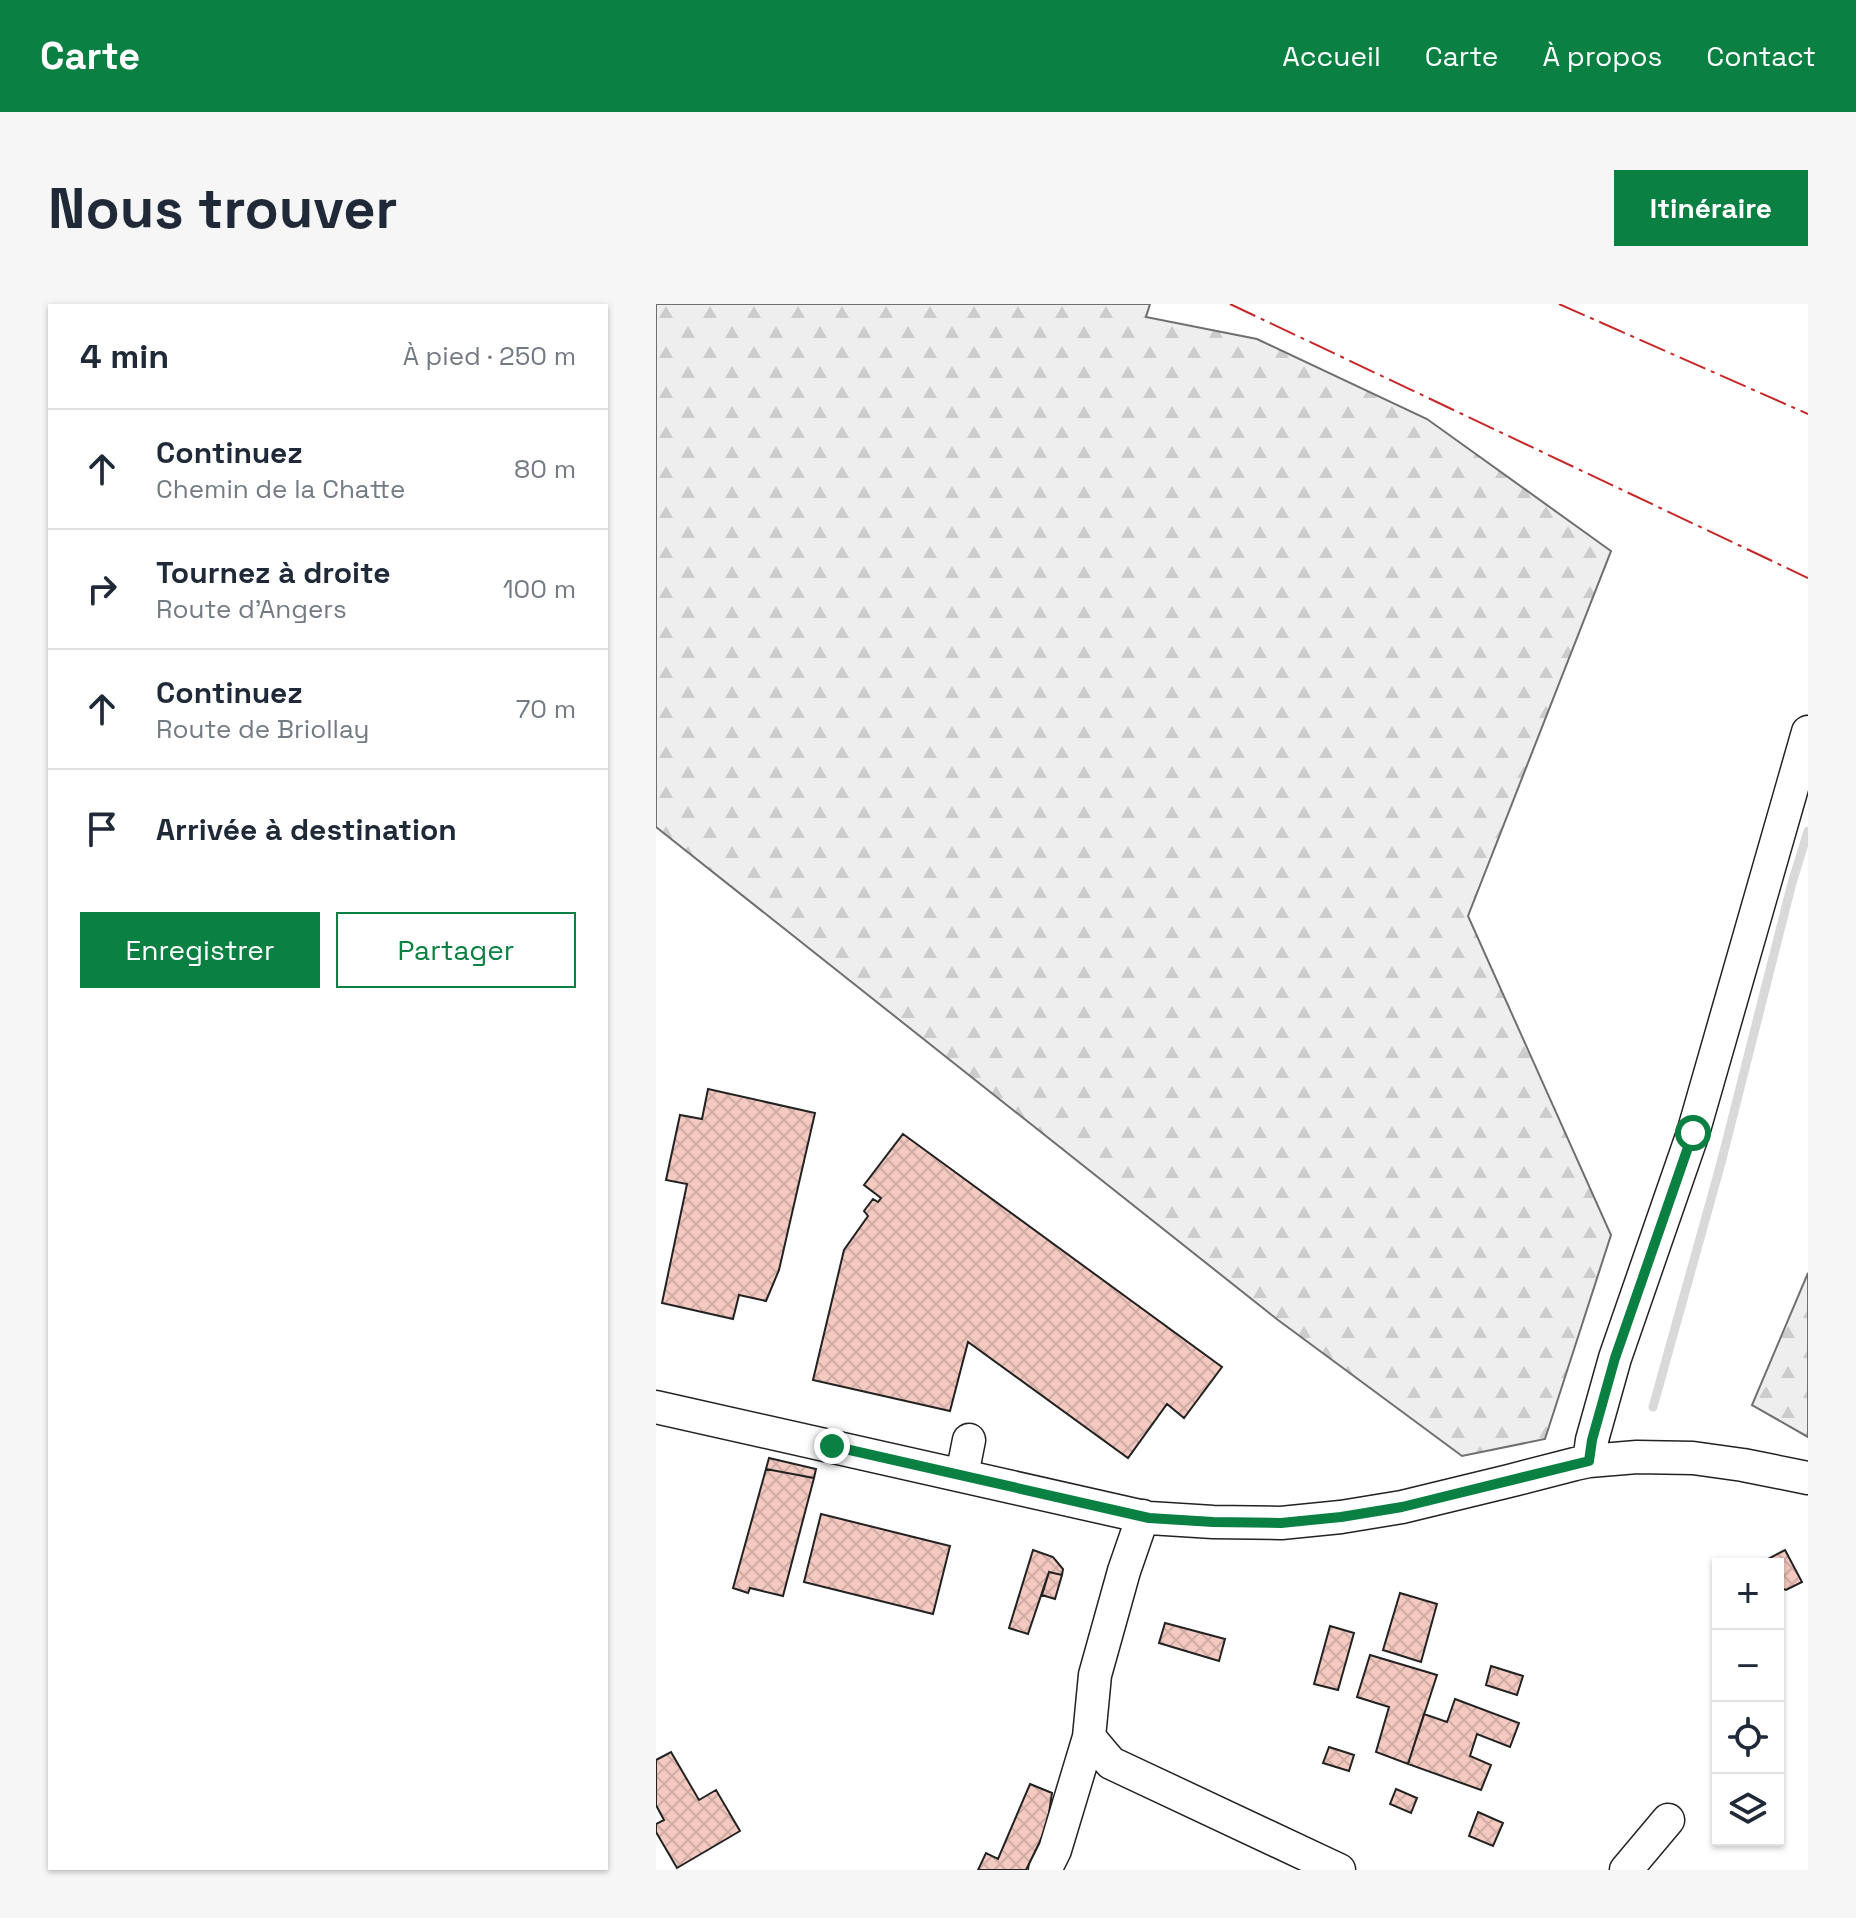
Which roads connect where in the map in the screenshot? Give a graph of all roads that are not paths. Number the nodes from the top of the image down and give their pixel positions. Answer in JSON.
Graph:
{"nodes":[{"id":1,"x":1808,"y":732,"type":"edge"},
{"id":2,"x":656,"y":1407,"type":"edge"},
{"id":3,"x":969,"y":1440,"type":"dead end"},
{"id":4,"x":1589,"y":1461,"type":"junction"},
{"id":5,"x":962,"y":1475,"type":"junction"},
{"id":6,"x":1808,"y":1478,"type":"edge"},
{"id":7,"x":1146,"y":1517,"type":"junction"},
{"id":8,"x":1089,"y":1737,"type":"junction"},
{"id":9,"x":1668,"y":1820,"type":"dead end"},
{"id":10,"x":1045,"y":1870,"type":"edge"},
{"id":11,"x":1339,"y":1870,"type":"edge"},
{"id":12,"x":1626,"y":1870,"type":"edge"}],
"edges":[{"from":1,"to":4,"type":"street"},
{"from":2,"to":5,"type":"street"},
{"from":3,"to":5,"type":"street"},
{"from":4,"to":6,"type":"street"},
{"from":4,"to":7,"type":"street"},
{"from":5,"to":7,"type":"street"},
{"from":7,"to":8,"type":"street"},
{"from":8,"to":10,"type":"street"},
{"from":8,"to":11,"type":"street"},
{"from":9,"to":12,"type":"street"}]}
